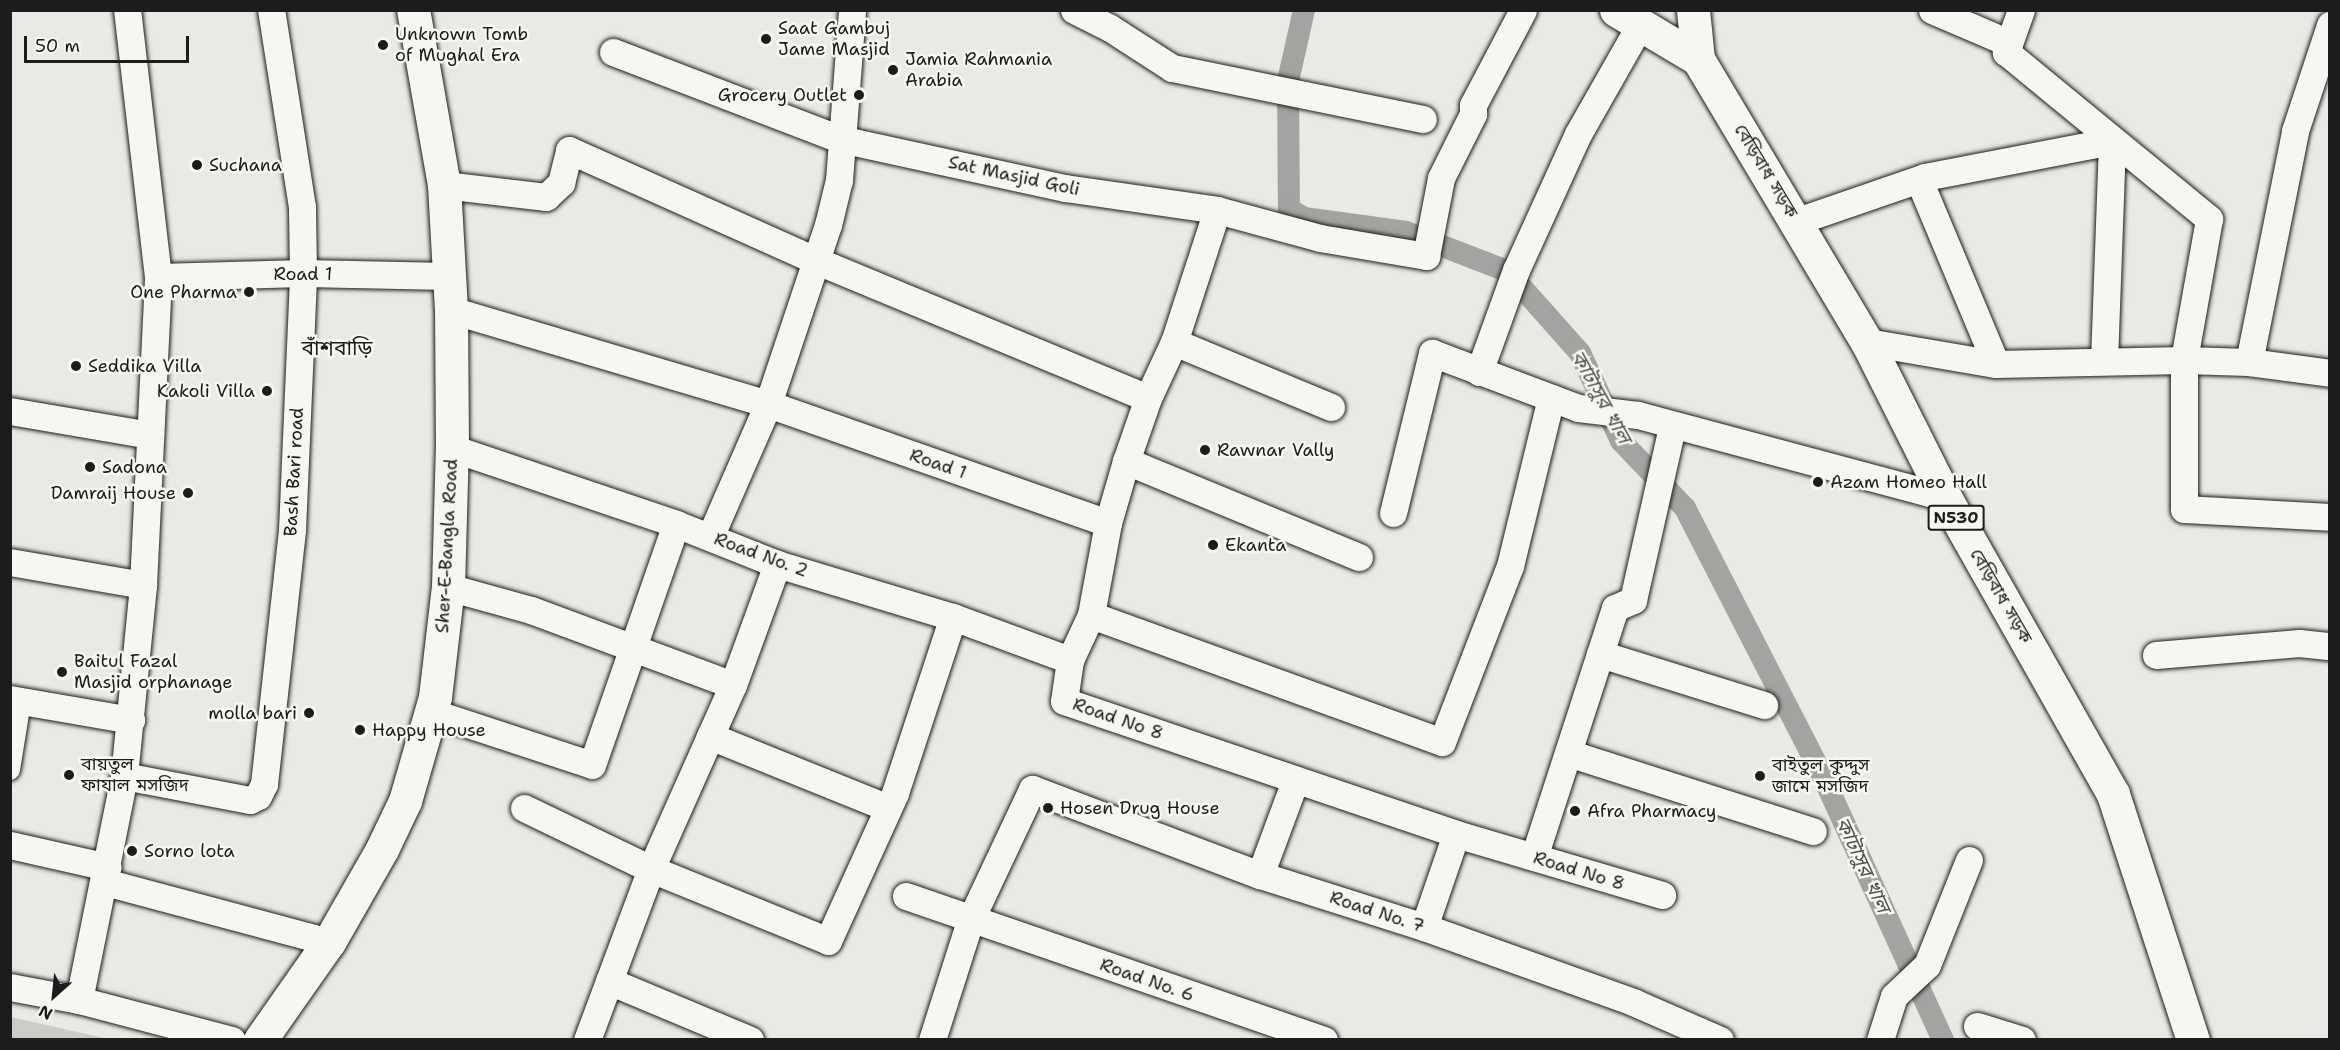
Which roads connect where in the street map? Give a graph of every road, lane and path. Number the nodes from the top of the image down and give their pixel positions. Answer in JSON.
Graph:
{"nodes":[{"id":1,"x":128,"y":10,"type":"edge"},
{"id":2,"x":271,"y":10,"type":"edge"},
{"id":3,"x":413,"y":10,"type":"edge"},
{"id":4,"x":852,"y":10,"type":"edge"},
{"id":5,"x":1074,"y":10,"type":"edge"},
{"id":6,"x":1523,"y":10,"type":"edge"},
{"id":7,"x":1693,"y":10,"type":"edge"},
{"id":8,"x":1932,"y":10,"type":"edge"},
{"id":9,"x":2020,"y":10,"type":"edge"},
{"id":10,"x":1628,"y":18,"type":"edge"},
{"id":11,"x":2329,"y":26,"type":"edge"},
{"id":12,"x":2009,"y":43,"type":"junction"},
{"id":13,"x":614,"y":52,"type":"dead end"},
{"id":14,"x":1698,"y":59,"type":"junction"},
{"id":15,"x":1423,"y":119,"type":"dead end"},
{"id":16,"x":840,"y":138,"type":"junction"},
{"id":17,"x":2112,"y":141,"type":"junction"},
{"id":18,"x":1919,"y":180,"type":"junction"},
{"id":19,"x":444,"y":185,"type":"junction"},
{"id":20,"x":1217,"y":210,"type":"junction"},
{"id":21,"x":1797,"y":221,"type":"junction"},
{"id":22,"x":818,"y":261,"type":"junction"},
{"id":23,"x":303,"y":273,"type":"junction"},
{"id":24,"x":448,"y":276,"type":"junction"},
{"id":25,"x":158,"y":277,"type":"junction"},
{"id":26,"x":450,"y":310,"type":"junction"},
{"id":27,"x":1174,"y":342,"type":"junction"},
{"id":28,"x":1867,"y":342,"type":"junction"},
{"id":29,"x":2184,"y":360,"type":"junction"},
{"id":30,"x":2104,"y":361,"type":"junction"},
{"id":31,"x":2248,"y":362,"type":"junction"},
{"id":32,"x":1996,"y":364,"type":"junction"},
{"id":33,"x":1479,"y":372,"type":"junction"},
{"id":34,"x":2330,"y":373,"type":"edge"},
{"id":35,"x":1148,"y":398,"type":"junction"},
{"id":36,"x":1551,"y":398,"type":"junction"},
{"id":37,"x":768,"y":404,"type":"junction"},
{"id":38,"x":1331,"y":407,"type":"dead end"},
{"id":39,"x":10,"y":411,"type":"edge"},
{"id":40,"x":1672,"y":427,"type":"junction"},
{"id":41,"x":150,"y":435,"type":"junction"},
{"id":42,"x":452,"y":448,"type":"junction"},
{"id":43,"x":1126,"y":461,"type":"junction"},
{"id":44,"x":1945,"y":497,"type":"junction"},
{"id":45,"x":1393,"y":513,"type":"dead end"},
{"id":46,"x":2330,"y":517,"type":"edge"},
{"id":47,"x":1108,"y":523,"type":"junction"},
{"id":48,"x":676,"y":524,"type":"junction"},
{"id":49,"x":710,"y":537,"type":"junction"},
{"id":50,"x":1359,"y":558,"type":"dead end"},
{"id":51,"x":10,"y":562,"type":"edge"},
{"id":52,"x":777,"y":564,"type":"junction"},
{"id":53,"x":143,"y":585,"type":"junction"},
{"id":54,"x":448,"y":587,"type":"junction"},
{"id":55,"x":1091,"y":615,"type":"junction"},
{"id":56,"x":953,"y":617,"type":"junction"},
{"id":57,"x":2330,"y":646,"type":"edge"},
{"id":58,"x":630,"y":649,"type":"junction"},
{"id":59,"x":1600,"y":654,"type":"junction"},
{"id":60,"x":2156,"y":655,"type":"dead end"},
{"id":61,"x":1070,"y":660,"type":"junction"},
{"id":62,"x":733,"y":685,"type":"junction"},
{"id":63,"x":16,"y":700,"type":"edge"},
{"id":64,"x":1764,"y":705,"type":"dead end"},
{"id":65,"x":431,"y":712,"type":"junction"},
{"id":66,"x":131,"y":720,"type":"junction"},
{"id":67,"x":710,"y":736,"type":"junction"},
{"id":68,"x":1568,"y":753,"type":"junction"},
{"id":69,"x":10,"y":770,"type":"edge"},
{"id":70,"x":124,"y":776,"type":"junction"},
{"id":71,"x":1295,"y":781,"type":"junction"},
{"id":72,"x":524,"y":808,"type":"dead end"},
{"id":73,"x":888,"y":808,"type":"junction"},
{"id":74,"x":1813,"y":831,"type":"dead end"},
{"id":75,"x":1456,"y":834,"type":"junction"},
{"id":76,"x":10,"y":845,"type":"edge"},
{"id":77,"x":1534,"y":857,"type":"junction"},
{"id":78,"x":1969,"y":860,"type":"dead end"},
{"id":79,"x":651,"y":869,"type":"junction"},
{"id":80,"x":107,"y":875,"type":"junction"},
{"id":81,"x":1260,"y":875,"type":"junction"},
{"id":82,"x":906,"y":896,"type":"dead end"},
{"id":83,"x":1662,"y":896,"type":"dead end"},
{"id":84,"x":970,"y":921,"type":"junction"},
{"id":85,"x":1424,"y":927,"type":"junction"},
{"id":86,"x":329,"y":942,"type":"junction"},
{"id":87,"x":609,"y":981,"type":"junction"},
{"id":88,"x":10,"y":987,"type":"edge"},
{"id":89,"x":79,"y":1000,"type":"junction"},
{"id":90,"x":1977,"y":1026,"type":"dead end"},
{"id":91,"x":232,"y":1040,"type":"edge"},
{"id":92,"x":260,"y":1040,"type":"edge"},
{"id":93,"x":587,"y":1040,"type":"edge"},
{"id":94,"x":750,"y":1040,"type":"edge"},
{"id":95,"x":932,"y":1040,"type":"edge"},
{"id":96,"x":1324,"y":1040,"type":"edge"},
{"id":97,"x":1720,"y":1040,"type":"edge"},
{"id":98,"x":1880,"y":1040,"type":"edge"},
{"id":99,"x":2022,"y":1040,"type":"edge"},
{"id":100,"x":2193,"y":1040,"type":"edge"}],
"edges":[{"from":1,"to":25,"type":"street"},
{"from":2,"to":23,"type":"street","name":"Bash Bari road"},
{"from":3,"to":19,"type":"main road","name":"Sher-E-Bangla Road"},
{"from":4,"to":16,"type":"street"},
{"from":5,"to":15,"type":"street"},
{"from":6,"to":20,"type":"street","name":"Sat Masjid Goli"},
{"from":7,"to":14,"type":"main road","name":"বেড়িবাধ সড়ক","number":"N530"},
{"from":8,"to":12,"type":"street"},
{"from":9,"to":12,"type":"street"},
{"from":10,"to":14,"type":"main road"},
{"from":10,"to":33,"type":"street"},
{"from":11,"to":31,"type":"street"},
{"from":12,"to":17,"type":"street"},
{"from":13,"to":16,"type":"street","name":"Sat Masjid Goli"},
{"from":14,"to":21,"type":"main road","name":"বেড়িবাধ সড়ক","number":"N530"},
{"from":16,"to":20,"type":"street","name":"Sat Masjid Goli"},
{"from":16,"to":22,"type":"street"},
{"from":17,"to":18,"type":"street"},
{"from":17,"to":29,"type":"street"},
{"from":17,"to":30,"type":"street"},
{"from":18,"to":21,"type":"street"},
{"from":18,"to":32,"type":"street"},
{"from":19,"to":22,"type":"street"},
{"from":19,"to":24,"type":"main road","name":"Sher-E-Bangla Road"},
{"from":20,"to":27,"type":"street","name":"Road No 8"},
{"from":21,"to":28,"type":"main road","name":"বেড়িবাধ সড়ক","number":"N530"},
{"from":22,"to":35,"type":"street"},
{"from":22,"to":37,"type":"street"},
{"from":23,"to":24,"type":"street","name":"Road 1"},
{"from":23,"to":25,"type":"street","name":"Road 1"},
{"from":23,"to":70,"type":"street","name":"Bash Bari road"},
{"from":24,"to":26,"type":"main road","name":"Sher-E-Bangla Road"},
{"from":25,"to":41,"type":"street"},
{"from":26,"to":37,"type":"street","name":"Road 1"},
{"from":26,"to":42,"type":"main road","name":"Sher-E-Bangla Road"},
{"from":27,"to":35,"type":"street","name":"Road No 8"},
{"from":27,"to":38,"type":"street"},
{"from":28,"to":32,"type":"street"},
{"from":28,"to":44,"type":"main road","name":"বেড়িবাধ সড়ক","number":"N530"},
{"from":29,"to":30,"type":"street"},
{"from":29,"to":31,"type":"street"},
{"from":29,"to":46,"type":"street"},
{"from":30,"to":32,"type":"street"},
{"from":31,"to":34,"type":"street"},
{"from":33,"to":36,"type":"street"},
{"from":33,"to":45,"type":"street"},
{"from":35,"to":43,"type":"street","name":"Road No 8"},
{"from":36,"to":40,"type":"street"},
{"from":36,"to":55,"type":"street"},
{"from":37,"to":47,"type":"street","name":"Road 1"},
{"from":37,"to":49,"type":"street"},
{"from":39,"to":41,"type":"street"},
{"from":40,"to":44,"type":"street"},
{"from":40,"to":59,"type":"street"},
{"from":41,"to":53,"type":"street"},
{"from":42,"to":48,"type":"street","name":"Road No. 2"},
{"from":42,"to":54,"type":"main road","name":"Sher-E-Bangla Road"},
{"from":43,"to":47,"type":"street","name":"Road No 8"},
{"from":43,"to":50,"type":"street"},
{"from":44,"to":100,"type":"main road","name":"বেড়িবাধ সড়ক","number":"N530"},
{"from":47,"to":55,"type":"street","name":"Road No 8"},
{"from":48,"to":49,"type":"street","name":"Road No. 2"},
{"from":48,"to":58,"type":"street"},
{"from":49,"to":52,"type":"street","name":"Road No. 2"},
{"from":51,"to":53,"type":"street"},
{"from":52,"to":56,"type":"street","name":"Road No. 2"},
{"from":52,"to":62,"type":"street"},
{"from":53,"to":66,"type":"street"},
{"from":54,"to":58,"type":"street"},
{"from":54,"to":65,"type":"main road","name":"Sher-E-Bangla Road"},
{"from":55,"to":61,"type":"street","name":"Road No 8"},
{"from":56,"to":61,"type":"street","name":"Road No. 2"},
{"from":56,"to":73,"type":"street"},
{"from":57,"to":60,"type":"street"},
{"from":58,"to":62,"type":"street"},
{"from":58,"to":65,"type":"street"},
{"from":59,"to":64,"type":"street"},
{"from":59,"to":68,"type":"street"},
{"from":61,"to":71,"type":"street","name":"Road No 8"},
{"from":62,"to":67,"type":"street"},
{"from":63,"to":66,"type":"street"},
{"from":63,"to":69,"type":"street"},
{"from":65,"to":86,"type":"main road","name":"Sher-E-Bangla Road"},
{"from":66,"to":70,"type":"street"},
{"from":67,"to":73,"type":"street"},
{"from":67,"to":79,"type":"street"},
{"from":68,"to":74,"type":"street"},
{"from":68,"to":77,"type":"street"},
{"from":70,"to":80,"type":"street"},
{"from":71,"to":75,"type":"street","name":"Road No 8"},
{"from":71,"to":81,"type":"street"},
{"from":72,"to":79,"type":"street"},
{"from":73,"to":79,"type":"street"},
{"from":75,"to":77,"type":"street","name":"Road No 8"},
{"from":75,"to":85,"type":"street"},
{"from":76,"to":80,"type":"street"},
{"from":77,"to":83,"type":"street","name":"Road No 8"},
{"from":78,"to":98,"type":"street"},
{"from":79,"to":87,"type":"street"},
{"from":80,"to":86,"type":"street"},
{"from":80,"to":89,"type":"street"},
{"from":81,"to":84,"type":"street","name":"Road No. 7"},
{"from":81,"to":85,"type":"street","name":"Road No. 7"},
{"from":82,"to":84,"type":"street","name":"Road No. 6"},
{"from":84,"to":95,"type":"street"},
{"from":84,"to":96,"type":"street","name":"Road No. 6"},
{"from":85,"to":97,"type":"street","name":"Road No. 7"},
{"from":86,"to":92,"type":"main road","name":"Sher-E-Bangla Road"},
{"from":87,"to":93,"type":"street"},
{"from":87,"to":94,"type":"street"},
{"from":88,"to":89,"type":"street"},
{"from":89,"to":91,"type":"street"},
{"from":90,"to":99,"type":"street"}]}
